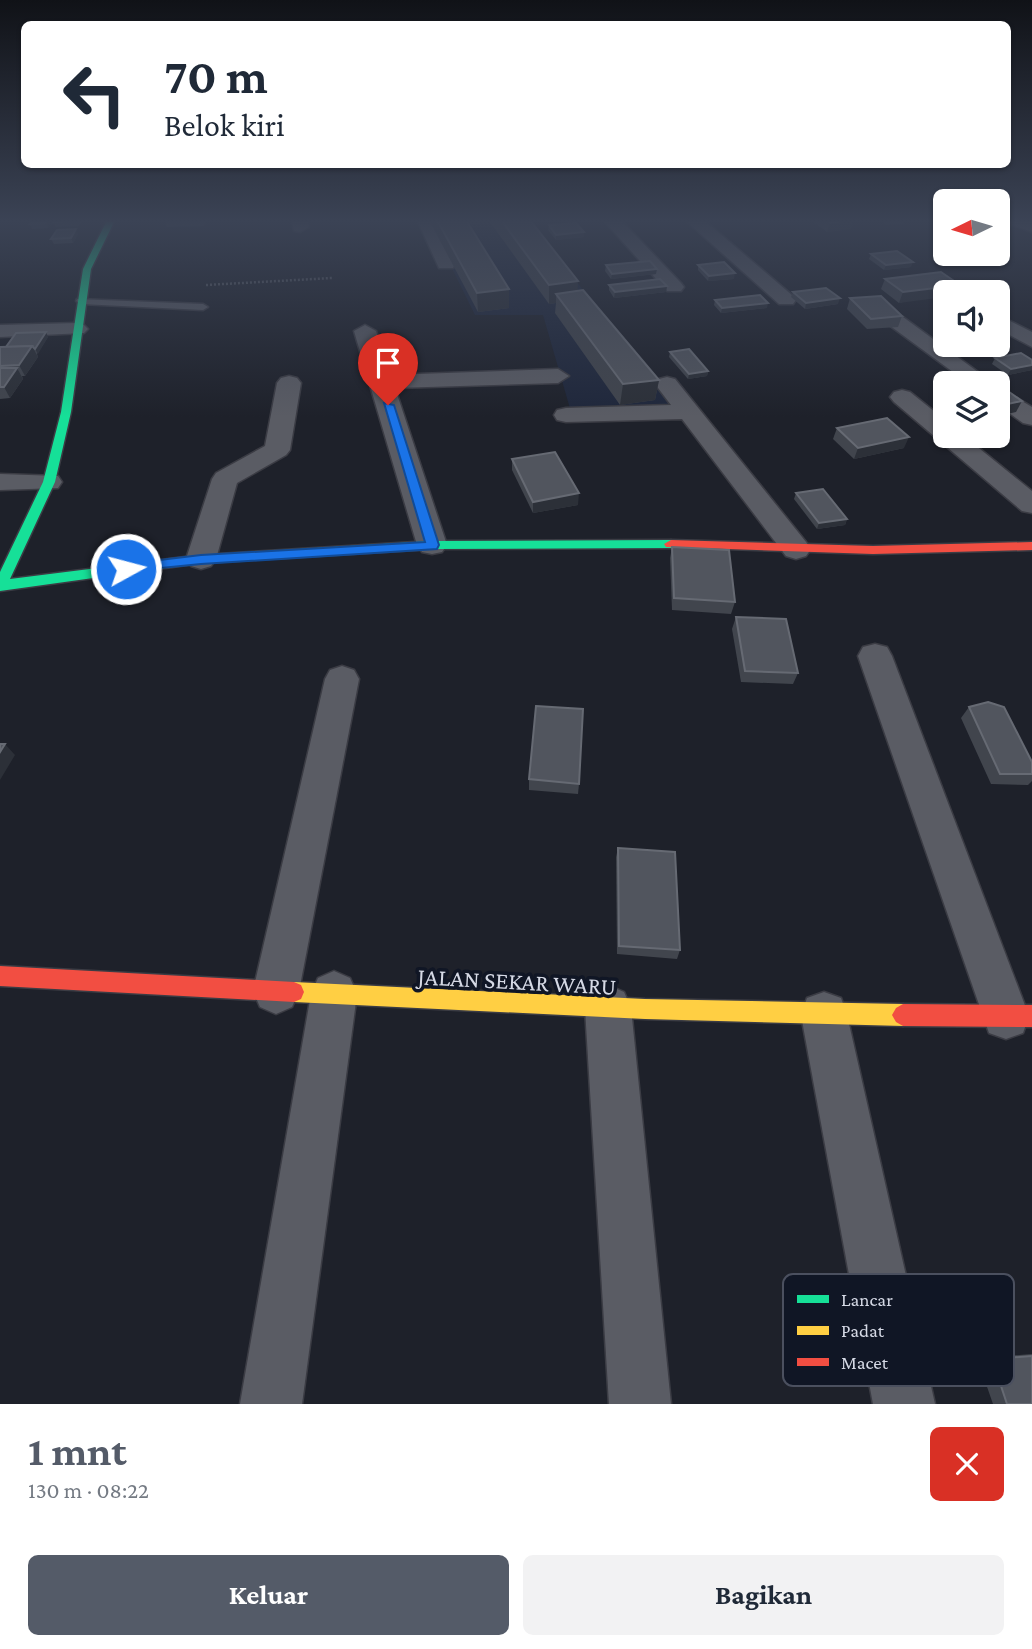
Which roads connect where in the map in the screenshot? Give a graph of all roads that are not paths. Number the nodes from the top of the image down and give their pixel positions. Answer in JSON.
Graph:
{"nodes":[{"id":1,"x":84,"y":286,"type":"edge"},
{"id":2,"x":769,"y":286,"type":"edge"},
{"id":3,"x":786,"y":300,"type":"dead end"},
{"id":4,"x":81,"y":301,"type":"junction"},
{"id":5,"x":203,"y":307,"type":"dead end"},
{"id":6,"x":897,"y":321,"type":"edge"},
{"id":7,"x":1010,"y":328,"type":"edge"},
{"id":8,"x":77,"y":329,"type":"junction"},
{"id":9,"x":0,"y":331,"type":"edge"},
{"id":10,"x":365,"y":331,"type":"dead end"},
{"id":11,"x":1032,"y":341,"type":"edge"},
{"id":12,"x":966,"y":371,"type":"edge"},
{"id":13,"x":558,"y":376,"type":"dead end"},
{"id":14,"x":381,"y":382,"type":"junction"},
{"id":15,"x":289,"y":383,"type":"dead end"},
{"id":16,"x":667,"y":384,"type":"dead end"},
{"id":17,"x":902,"y":397,"type":"dead end"},
{"id":18,"x":1010,"y":402,"type":"edge"},
{"id":19,"x":690,"y":412,"type":"junction"},
{"id":20,"x":566,"y":415,"type":"dead end"},
{"id":21,"x":1032,"y":418,"type":"edge"},
{"id":22,"x":933,"y":422,"type":"edge"},
{"id":23,"x":964,"y":448,"type":"edge"},
{"id":24,"x":0,"y":482,"type":"edge"},
{"id":25,"x":49,"y":482,"type":"junction"},
{"id":26,"x":1032,"y":505,"type":"edge"},
{"id":27,"x":432,"y":545,"type":"junction"},
{"id":28,"x":1031,"y":548,"type":"edge"},
{"id":29,"x":796,"y":549,"type":"junction"},
{"id":30,"x":201,"y":559,"type":"junction"},
{"id":31,"x":2,"y":578,"type":"edge"},
{"id":32,"x":875,"y":656,"type":"dead end"},
{"id":33,"x":342,"y":679,"type":"dead end"},
{"id":34,"x":0,"y":976,"type":"edge"},
{"id":35,"x":276,"y":991,"type":"junction"},
{"id":36,"x":334,"y":994,"type":"junction"},
{"id":37,"x":608,"y":1008,"type":"junction"},
{"id":38,"x":824,"y":1015,"type":"junction"},
{"id":39,"x":1019,"y":1016,"type":"edge"},
{"id":40,"x":877,"y":1274,"type":"edge"},
{"id":41,"x":900,"y":1386,"type":"edge"},
{"id":42,"x":271,"y":1404,"type":"edge"},
{"id":43,"x":640,"y":1404,"type":"edge"},
{"id":44,"x":904,"y":1404,"type":"edge"}],
"edges":[{"from":1,"to":4,"type":"street"},
{"from":2,"to":3,"type":"street"},
{"from":4,"to":5,"type":"lane"},
{"from":4,"to":8,"type":"street"},
{"from":6,"to":12,"type":"street"},
{"from":7,"to":11,"type":"street"},
{"from":8,"to":9,"type":"street"},
{"from":8,"to":25,"type":"street"},
{"from":10,"to":14,"type":"street"},
{"from":13,"to":14,"type":"street"},
{"from":14,"to":27,"type":"street"},
{"from":15,"to":30,"type":"street"},
{"from":16,"to":19,"type":"street"},
{"from":17,"to":22,"type":"street"},
{"from":18,"to":21,"type":"street"},
{"from":19,"to":20,"type":"street"},
{"from":19,"to":29,"type":"street"},
{"from":23,"to":26,"type":"street"},
{"from":24,"to":25,"type":"street"},
{"from":25,"to":31,"type":"street"},
{"from":27,"to":29,"type":"street"},
{"from":27,"to":30,"type":"street"},
{"from":28,"to":29,"type":"street"},
{"from":30,"to":31,"type":"street"},
{"from":32,"to":39,"type":"street"},
{"from":33,"to":35,"type":"street"},
{"from":34,"to":35,"type":"street","name":"JALAN SEKAR WARU"},
{"from":35,"to":36,"type":"street","name":"JALAN SEKAR WARU"},
{"from":36,"to":37,"type":"street","name":"JALAN SEKAR WARU"},
{"from":36,"to":42,"type":"street"},
{"from":37,"to":38,"type":"street","name":"JALAN SEKAR WARU"},
{"from":37,"to":43,"type":"street"},
{"from":38,"to":39,"type":"street","name":"JALAN SEKAR WARU"},
{"from":38,"to":40,"type":"street"},
{"from":41,"to":44,"type":"street"}]}
